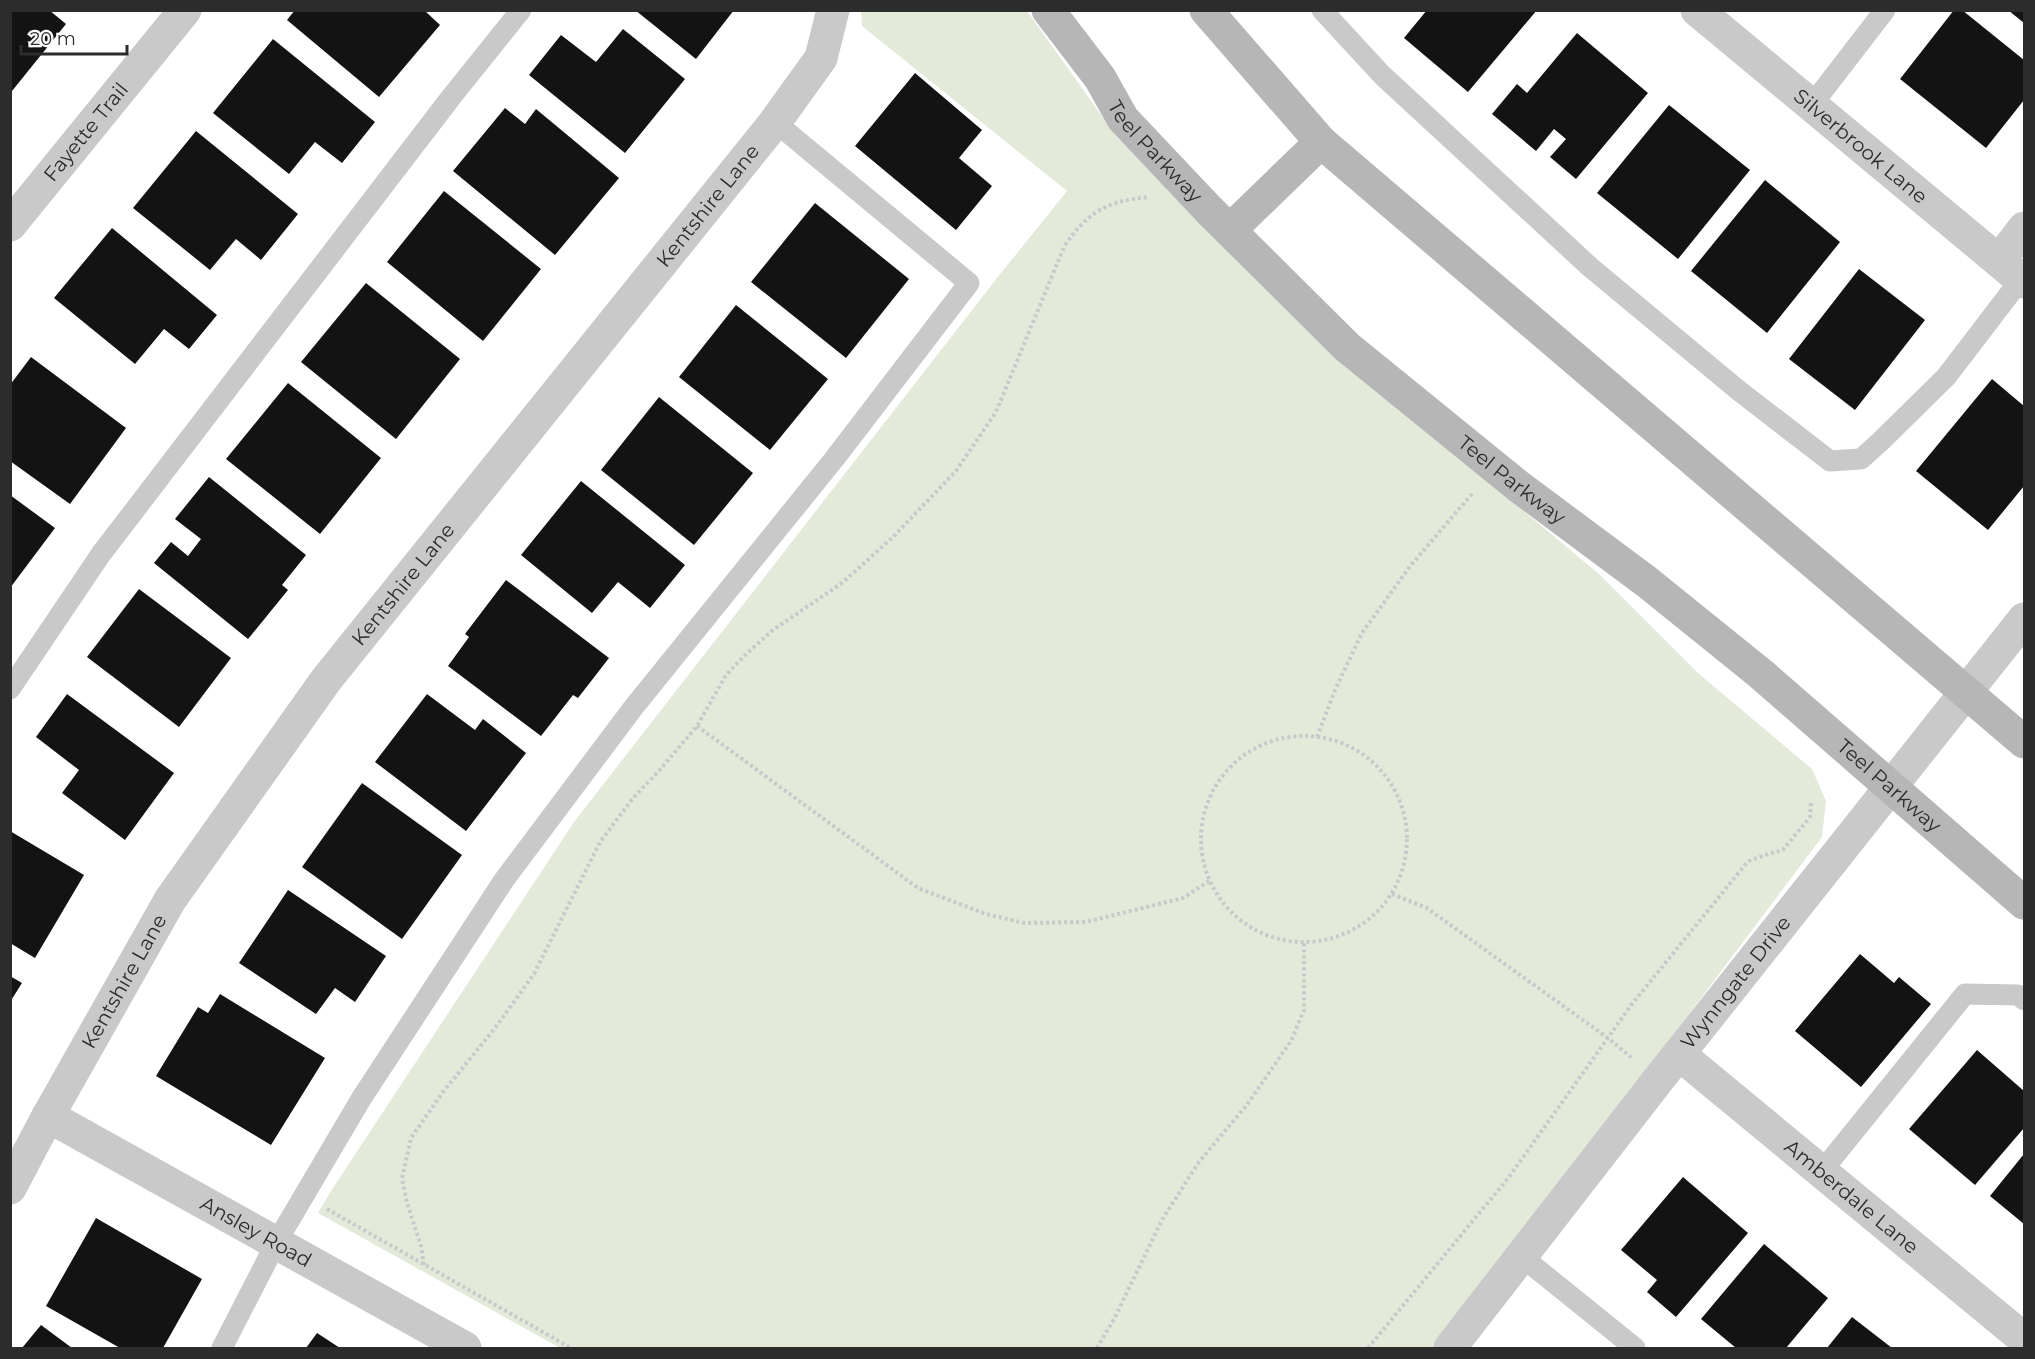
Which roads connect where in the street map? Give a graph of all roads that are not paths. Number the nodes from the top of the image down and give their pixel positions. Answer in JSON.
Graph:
{"nodes":[{"id":1,"x":185,"y":10,"type":"edge"},
{"id":2,"x":520,"y":10,"type":"edge"},
{"id":3,"x":833,"y":10,"type":"edge"},
{"id":4,"x":1048,"y":10,"type":"edge"},
{"id":5,"x":1206,"y":10,"type":"edge"},
{"id":6,"x":1322,"y":10,"type":"edge"},
{"id":7,"x":1697,"y":10,"type":"edge"},
{"id":8,"x":1885,"y":10,"type":"edge"},
{"id":9,"x":1811,"y":106,"type":"junction"},
{"id":10,"x":775,"y":122,"type":"junction"},
{"id":11,"x":1321,"y":142,"type":"junction"},
{"id":12,"x":10,"y":225,"type":"edge"},
{"id":13,"x":2025,"y":228,"type":"edge"},
{"id":14,"x":1230,"y":230,"type":"junction"},
{"id":15,"x":2015,"y":274,"type":"edge"},
{"id":16,"x":2025,"y":619,"type":"edge"},
{"id":17,"x":10,"y":689,"type":"edge"},
{"id":18,"x":1965,"y":692,"type":"junction"},
{"id":19,"x":2025,"y":742,"type":"edge"},
{"id":20,"x":1892,"y":788,"type":"junction"},
{"id":21,"x":2025,"y":903,"type":"edge"},
{"id":22,"x":2025,"y":1000,"type":"edge"},
{"id":23,"x":1679,"y":1054,"type":"junction"},
{"id":24,"x":48,"y":1116,"type":"junction"},
{"id":25,"x":1822,"y":1171,"type":"junction"},
{"id":26,"x":10,"y":1188,"type":"edge"},
{"id":27,"x":276,"y":1243,"type":"junction"},
{"id":28,"x":1521,"y":1256,"type":"junction"},
{"id":29,"x":2025,"y":1339,"type":"edge"},
{"id":30,"x":222,"y":1348,"type":"edge"},
{"id":31,"x":465,"y":1348,"type":"edge"},
{"id":32,"x":1450,"y":1348,"type":"edge"},
{"id":33,"x":1635,"y":1348,"type":"edge"}],
"edges":[{"from":1,"to":12,"type":"street","name":"Fayette Trail"},
{"from":2,"to":17,"type":"lane"},
{"from":3,"to":10,"type":"street","name":"Kentshire Lane"},
{"from":4,"to":14,"type":"main road","name":"Teel Parkway"},
{"from":5,"to":11,"type":"main road"},
{"from":6,"to":15,"type":"lane"},
{"from":7,"to":9,"type":"street","name":"Silverbrook Lane"},
{"from":8,"to":9,"type":"lane"},
{"from":9,"to":15,"type":"street","name":"Silverbrook Lane"},
{"from":10,"to":24,"type":"street","name":"Kentshire Lane"},
{"from":10,"to":27,"type":"lane"},
{"from":11,"to":14,"type":"main road"},
{"from":11,"to":18,"type":"main road"},
{"from":13,"to":15,"type":"street"},
{"from":14,"to":20,"type":"main road","name":"Teel Parkway"},
{"from":16,"to":18,"type":"street","name":"Wynngate Drive"},
{"from":18,"to":19,"type":"main road"},
{"from":18,"to":20,"type":"street","name":"Wynngate Drive"},
{"from":20,"to":21,"type":"main road","name":"Teel Parkway"},
{"from":20,"to":23,"type":"street","name":"Wynngate Drive"},
{"from":22,"to":25,"type":"lane"},
{"from":23,"to":25,"type":"street","name":"Amberdale Lane"},
{"from":23,"to":28,"type":"street","name":"Wynngate Drive"},
{"from":24,"to":26,"type":"street","name":"Kentshire Lane"},
{"from":24,"to":27,"type":"street","name":"Ansley Road"},
{"from":25,"to":29,"type":"street","name":"Amberdale Lane"},
{"from":27,"to":30,"type":"lane"},
{"from":27,"to":31,"type":"street","name":"Ansley Road"},
{"from":28,"to":32,"type":"street","name":"Wynngate Drive"},
{"from":28,"to":33,"type":"lane"}]}
